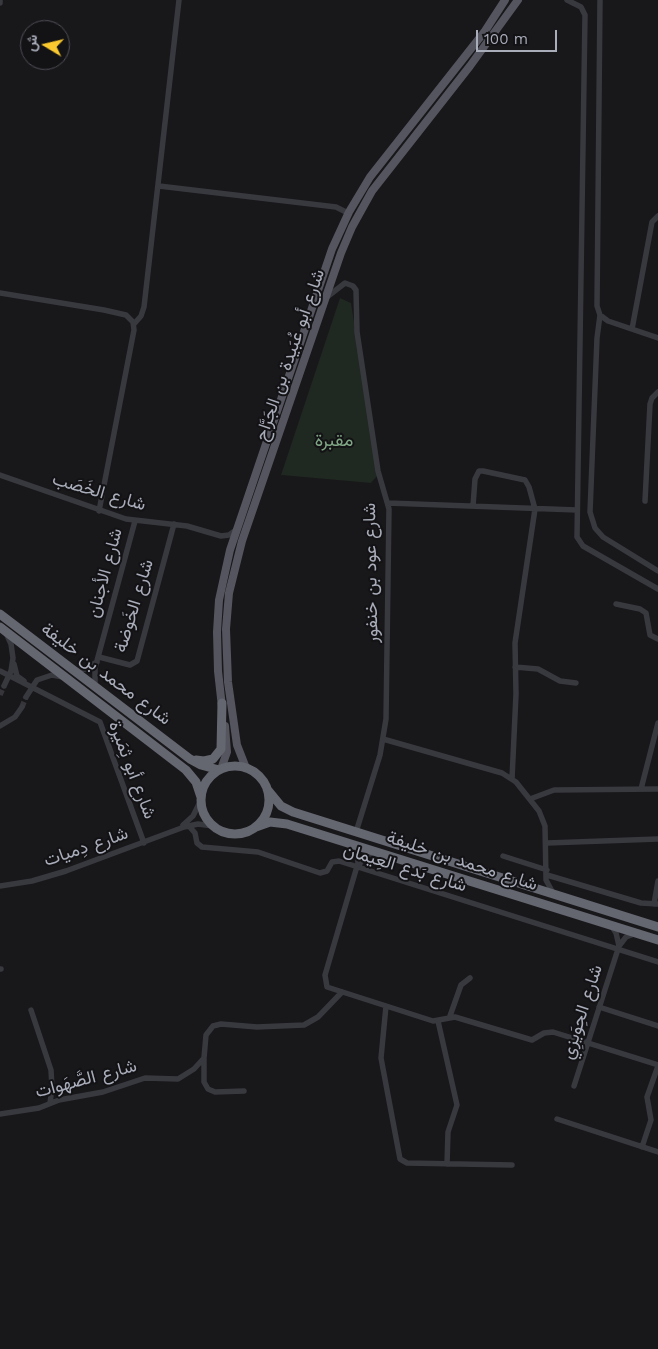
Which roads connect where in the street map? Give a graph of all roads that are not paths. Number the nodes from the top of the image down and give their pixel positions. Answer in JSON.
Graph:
{"nodes":[{"id":1,"x":179,"y":0,"type":"edge"},
{"id":2,"x":504,"y":0,"type":"edge"},
{"id":3,"x":518,"y":0,"type":"edge"},
{"id":4,"x":566,"y":0,"type":"edge"},
{"id":5,"x":600,"y":0,"type":"edge"},
{"id":6,"x":159,"y":186,"type":"junction"},
{"id":7,"x":348,"y":213,"type":"junction"},
{"id":8,"x":658,"y":216,"type":"edge"},
{"id":9,"x":0,"y":293,"type":"edge"},
{"id":10,"x":326,"y":298,"type":"junction"},
{"id":11,"x":600,"y":315,"type":"junction"},
{"id":12,"x":134,"y":324,"type":"junction"},
{"id":13,"x":632,"y":330,"type":"junction"},
{"id":14,"x":658,"y":338,"type":"edge"},
{"id":15,"x":658,"y":392,"type":"edge"},
{"id":16,"x":0,"y":475,"type":"edge"},
{"id":17,"x":645,"y":501,"type":"dead end"},
{"id":18,"x":388,"y":502,"type":"junction"},
{"id":19,"x":473,"y":506,"type":"junction"},
{"id":20,"x":535,"y":509,"type":"junction"},
{"id":21,"x":577,"y":510,"type":"junction"},
{"id":22,"x":99,"y":511,"type":"junction"},
{"id":23,"x":135,"y":521,"type":"junction"},
{"id":24,"x":174,"y":524,"type":"junction"},
{"id":25,"x":236,"y":530,"type":"junction"},
{"id":26,"x":221,"y":536,"type":"junction"},
{"id":27,"x":230,"y":550,"type":"junction"},
{"id":28,"x":658,"y":571,"type":"edge"},
{"id":29,"x":658,"y":589,"type":"edge"},
{"id":30,"x":616,"y":604,"type":"dead end"},
{"id":31,"x":0,"y":614,"type":"edge"},
{"id":32,"x":2,"y":629,"type":"edge"},
{"id":33,"x":658,"y":639,"type":"edge"},
{"id":34,"x":98,"y":659,"type":"junction"},
{"id":35,"x":13,"y":660,"type":"junction"},
{"id":36,"x":515,"y":667,"type":"junction"},
{"id":37,"x":75,"y":670,"type":"junction"},
{"id":38,"x":0,"y":671,"type":"edge"},
{"id":39,"x":8,"y":677,"type":"junction"},
{"id":40,"x":65,"y":678,"type":"junction"},
{"id":41,"x":36,"y":680,"type":"junction"},
{"id":42,"x":576,"y":683,"type":"dead end"},
{"id":43,"x":4,"y":686,"type":"dead end"},
{"id":44,"x":95,"y":686,"type":"junction"},
{"id":45,"x":31,"y":687,"type":"junction"},
{"id":46,"x":26,"y":697,"type":"tunnel mouth"},
{"id":47,"x":222,"y":703,"type":"junction"},
{"id":48,"x":22,"y":706,"type":"tunnel mouth"},
{"id":49,"x":0,"y":719,"type":"edge"},
{"id":50,"x":10,"y":721,"type":"junction"},
{"id":51,"x":658,"y":722,"type":"edge"},
{"id":52,"x":0,"y":726,"type":"edge"},
{"id":53,"x":383,"y":740,"type":"junction"},
{"id":54,"x":190,"y":759,"type":"junction"},
{"id":55,"x":246,"y":768,"type":"junction"},
{"id":56,"x":220,"y":769,"type":"junction"},
{"id":57,"x":512,"y":779,"type":"junction"},
{"id":58,"x":267,"y":789,"type":"junction"},
{"id":59,"x":641,"y":789,"type":"junction"},
{"id":60,"x":658,"y":789,"type":"edge"},
{"id":61,"x":201,"y":798,"type":"junction"},
{"id":62,"x":530,"y":799,"type":"junction"},
{"id":63,"x":188,"y":826,"type":"junction"},
{"id":64,"x":213,"y":826,"type":"junction"},
{"id":65,"x":256,"y":827,"type":"junction"},
{"id":66,"x":180,"y":828,"type":"junction"},
{"id":67,"x":356,"y":832,"type":"junction"},
{"id":68,"x":658,"y":839,"type":"edge"},
{"id":69,"x":144,"y":843,"type":"junction"},
{"id":70,"x":350,"y":843,"type":"junction"},
{"id":71,"x":547,"y":843,"type":"junction"},
{"id":72,"x":376,"y":851,"type":"junction"},
{"id":73,"x":503,"y":856,"type":"dead end"},
{"id":74,"x":358,"y":867,"type":"junction"},
{"id":75,"x":547,"y":872,"type":"junction"},
{"id":76,"x":658,"y":881,"type":"edge"},
{"id":77,"x":0,"y":886,"type":"edge"},
{"id":78,"x":532,"y":888,"type":"junction"},
{"id":79,"x":555,"y":896,"type":"junction"},
{"id":80,"x":656,"y":904,"type":"edge"},
{"id":81,"x":611,"y":925,"type":"junction"},
{"id":82,"x":658,"y":927,"type":"edge"},
{"id":83,"x":638,"y":933,"type":"junction"},
{"id":84,"x":658,"y":940,"type":"edge"},
{"id":85,"x":619,"y":948,"type":"junction"},
{"id":86,"x":658,"y":962,"type":"edge"},
{"id":87,"x":470,"y":978,"type":"dead end"},
{"id":88,"x":342,"y":992,"type":"junction"},
{"id":89,"x":386,"y":1006,"type":"junction"},
{"id":90,"x":600,"y":1008,"type":"junction"},
{"id":91,"x":31,"y":1010,"type":"dead end"},
{"id":92,"x":450,"y":1016,"type":"junction"},
{"id":93,"x":438,"y":1021,"type":"junction"},
{"id":94,"x":658,"y":1026,"type":"edge"},
{"id":95,"x":588,"y":1042,"type":"junction"},
{"id":96,"x":204,"y":1058,"type":"junction"},
{"id":97,"x":658,"y":1065,"type":"edge"},
{"id":98,"x":574,"y":1086,"type":"dead end"},
{"id":99,"x":244,"y":1091,"type":"dead end"},
{"id":100,"x":50,"y":1103,"type":"junction"},
{"id":101,"x":0,"y":1114,"type":"edge"},
{"id":102,"x":557,"y":1120,"type":"dead end"},
{"id":103,"x":642,"y":1147,"type":"junction"},
{"id":104,"x":658,"y":1152,"type":"edge"},
{"id":105,"x":447,"y":1164,"type":"junction"},
{"id":106,"x":512,"y":1165,"type":"dead end"}],
"edges":[{"from":1,"to":6,"type":"street"},
{"from":2,"to":7,"type":"main road","name":"شارع أبو عُبَيدة بن الجَرَّاح"},
{"from":3,"to":10,"type":"main road","name":"شارع أبو عُبَيدة بن الجَرَّاح"},
{"from":4,"to":21,"type":"street"},
{"from":5,"to":11,"type":"street"},
{"from":6,"to":7,"type":"street"},
{"from":6,"to":12,"type":"street"},
{"from":7,"to":25,"type":"main road","name":"شارع أبو عُبَيدة بن الجَرَّاح"},
{"from":8,"to":13,"type":"street"},
{"from":9,"to":12,"type":"street"},
{"from":10,"to":18,"type":"street","name":"شارع عود بن خنفور"},
{"from":10,"to":55,"type":"main road","name":"شارع أبو عُبَيدة بن الجَرَّاح"},
{"from":11,"to":13,"type":"street"},
{"from":11,"to":28,"type":"street"},
{"from":12,"to":22,"type":"street"},
{"from":13,"to":14,"type":"street"},
{"from":15,"to":17,"type":"street"},
{"from":16,"to":22,"type":"street","name":"شارع الخَصَب"},
{"from":18,"to":19,"type":"street"},
{"from":18,"to":53,"type":"street","name":"شارع عود بن خنفور"},
{"from":19,"to":20,"type":"street"},
{"from":19,"to":20,"type":"street"},
{"from":20,"to":21,"type":"street"},
{"from":20,"to":36,"type":"street"},
{"from":21,"to":29,"type":"street"},
{"from":22,"to":23,"type":"street","name":"شارع الخَصَب"},
{"from":23,"to":24,"type":"street","name":"شارع الخَصَب"},
{"from":23,"to":34,"type":"street","name":"شارع الأجنان"},
{"from":24,"to":26,"type":"street","name":"شارع الخَصَب"},
{"from":24,"to":34,"type":"street","name":"شارع الخَوضة"},
{"from":25,"to":26,"type":"street"},
{"from":25,"to":27,"type":"main road","name":"شارع أبو عُبَيدة بن الجَرَّاح"},
{"from":26,"to":27,"type":"street"},
{"from":27,"to":47,"type":"main road","name":"شارع أبو عُبَيدة بن الجَرَّاح"},
{"from":30,"to":33,"type":"street"},
{"from":31,"to":37,"type":"highway","name":"شارع محمد بن خليفة"},
{"from":32,"to":35,"type":"street"},
{"from":32,"to":40,"type":"highway","name":"شارع محمد بن خليفة"},
{"from":34,"to":37,"type":"street"},
{"from":34,"to":44,"type":"street","name":"شارع الأجنان"},
{"from":35,"to":39,"type":"street"},
{"from":35,"to":41,"type":"street"},
{"from":36,"to":42,"type":"street"},
{"from":36,"to":57,"type":"street"},
{"from":37,"to":44,"type":"highway","name":"شارع محمد بن خليفة"},
{"from":38,"to":39,"type":"street","name":"شارع أبو ثِمَيرة"},
{"from":39,"to":43,"type":"street"},
{"from":39,"to":45,"type":"street","name":"شارع أبو ثِمَيرة"},
{"from":40,"to":41,"type":"street"},
{"from":40,"to":61,"type":"highway","name":"شارع محمد بن خليفة"},
{"from":41,"to":45,"type":"street"},
{"from":44,"to":54,"type":"highway","name":"شارع محمد بن خليفة"},
{"from":45,"to":46,"type":"street"},
{"from":45,"to":69,"type":"street","name":"شارع أبو ثِمَيرة"},
{"from":47,"to":54,"type":"highway"},
{"from":47,"to":56,"type":"main road","name":"شارع أبو عُبَيدة بن الجَرَّاح"},
{"from":48,"to":50,"type":"street"},
{"from":49,"to":50,"type":"street"},
{"from":50,"to":52,"type":"street"},
{"from":51,"to":59,"type":"street"},
{"from":53,"to":57,"type":"street"},
{"from":53,"to":67,"type":"street","name":"شارع عود بن خنفور"},
{"from":54,"to":56,"type":"highway","name":"شارع محمد بن خليفة"},
{"from":55,"to":56,"type":"highway"},
{"from":55,"to":58,"type":"highway"},
{"from":56,"to":61,"type":"highway"},
{"from":57,"to":62,"type":"street"},
{"from":58,"to":65,"type":"highway"},
{"from":58,"to":67,"type":"highway","name":"شارع محمد بن خليفة"},
{"from":59,"to":60,"type":"street"},
{"from":59,"to":62,"type":"street"},
{"from":61,"to":64,"type":"highway"},
{"from":61,"to":66,"type":"street","name":"شارع دِميات"},
{"from":62,"to":71,"type":"street"},
{"from":63,"to":64,"type":"street","name":"شارع دِميات"},
{"from":63,"to":66,"type":"street","name":"شارع دِميات"},
{"from":63,"to":74,"type":"street","name":"شارع بَدع العِيمان"},
{"from":64,"to":65,"type":"highway"},
{"from":65,"to":70,"type":"highway","name":"شارع محمد بن خليفة"},
{"from":66,"to":69,"type":"street","name":"شارع دِميات"},
{"from":67,"to":78,"type":"highway","name":"شارع محمد بن خليفة"},
{"from":68,"to":71,"type":"street"},
{"from":69,"to":77,"type":"street","name":"شارع دِميات"},
{"from":70,"to":72,"type":"highway","name":"شارع محمد بن خليفة"},
{"from":70,"to":74,"type":"street"},
{"from":71,"to":75,"type":"street"},
{"from":72,"to":74,"type":"street"},
{"from":72,"to":81,"type":"highway","name":"شارع محمد بن خليفة"},
{"from":73,"to":75,"type":"street"},
{"from":74,"to":85,"type":"street","name":"شارع بَدع العِيمان"},
{"from":74,"to":88,"type":"street"},
{"from":75,"to":78,"type":"street"},
{"from":75,"to":79,"type":"street"},
{"from":75,"to":80,"type":"street"},
{"from":76,"to":80,"type":"street"},
{"from":78,"to":79,"type":"highway","name":"شارع محمد بن خليفة"},
{"from":79,"to":82,"type":"highway","name":"شارع محمد بن خليفة"},
{"from":81,"to":83,"type":"highway","name":"شارع محمد بن خليفة"},
{"from":81,"to":85,"type":"street","name":"شارع الحِوَيزِي"},
{"from":83,"to":84,"type":"highway","name":"شارع محمد بن خليفة"},
{"from":83,"to":85,"type":"street","name":"شارع الحِوَيزِي"},
{"from":85,"to":86,"type":"street","name":"شارع بَدع العِيمان"},
{"from":85,"to":90,"type":"street","name":"شارع الحِوَيزِي"},
{"from":87,"to":92,"type":"street"},
{"from":88,"to":89,"type":"street"},
{"from":88,"to":96,"type":"street"},
{"from":89,"to":93,"type":"street"},
{"from":89,"to":105,"type":"street"},
{"from":90,"to":94,"type":"street"},
{"from":90,"to":95,"type":"street","name":"شارع الحِوَيزِي"},
{"from":91,"to":100,"type":"street"},
{"from":92,"to":93,"type":"street"},
{"from":92,"to":95,"type":"street"},
{"from":93,"to":105,"type":"street"},
{"from":95,"to":97,"type":"street"},
{"from":95,"to":98,"type":"street","name":"شارع الحِوَيزِي"},
{"from":96,"to":99,"type":"street"},
{"from":96,"to":100,"type":"street","name":"شارع الصَّهَوات"},
{"from":97,"to":103,"type":"street"},
{"from":100,"to":101,"type":"street","name":"شارع الصَّهَوات"},
{"from":102,"to":103,"type":"street"},
{"from":103,"to":104,"type":"street"},
{"from":105,"to":106,"type":"street"}]}
